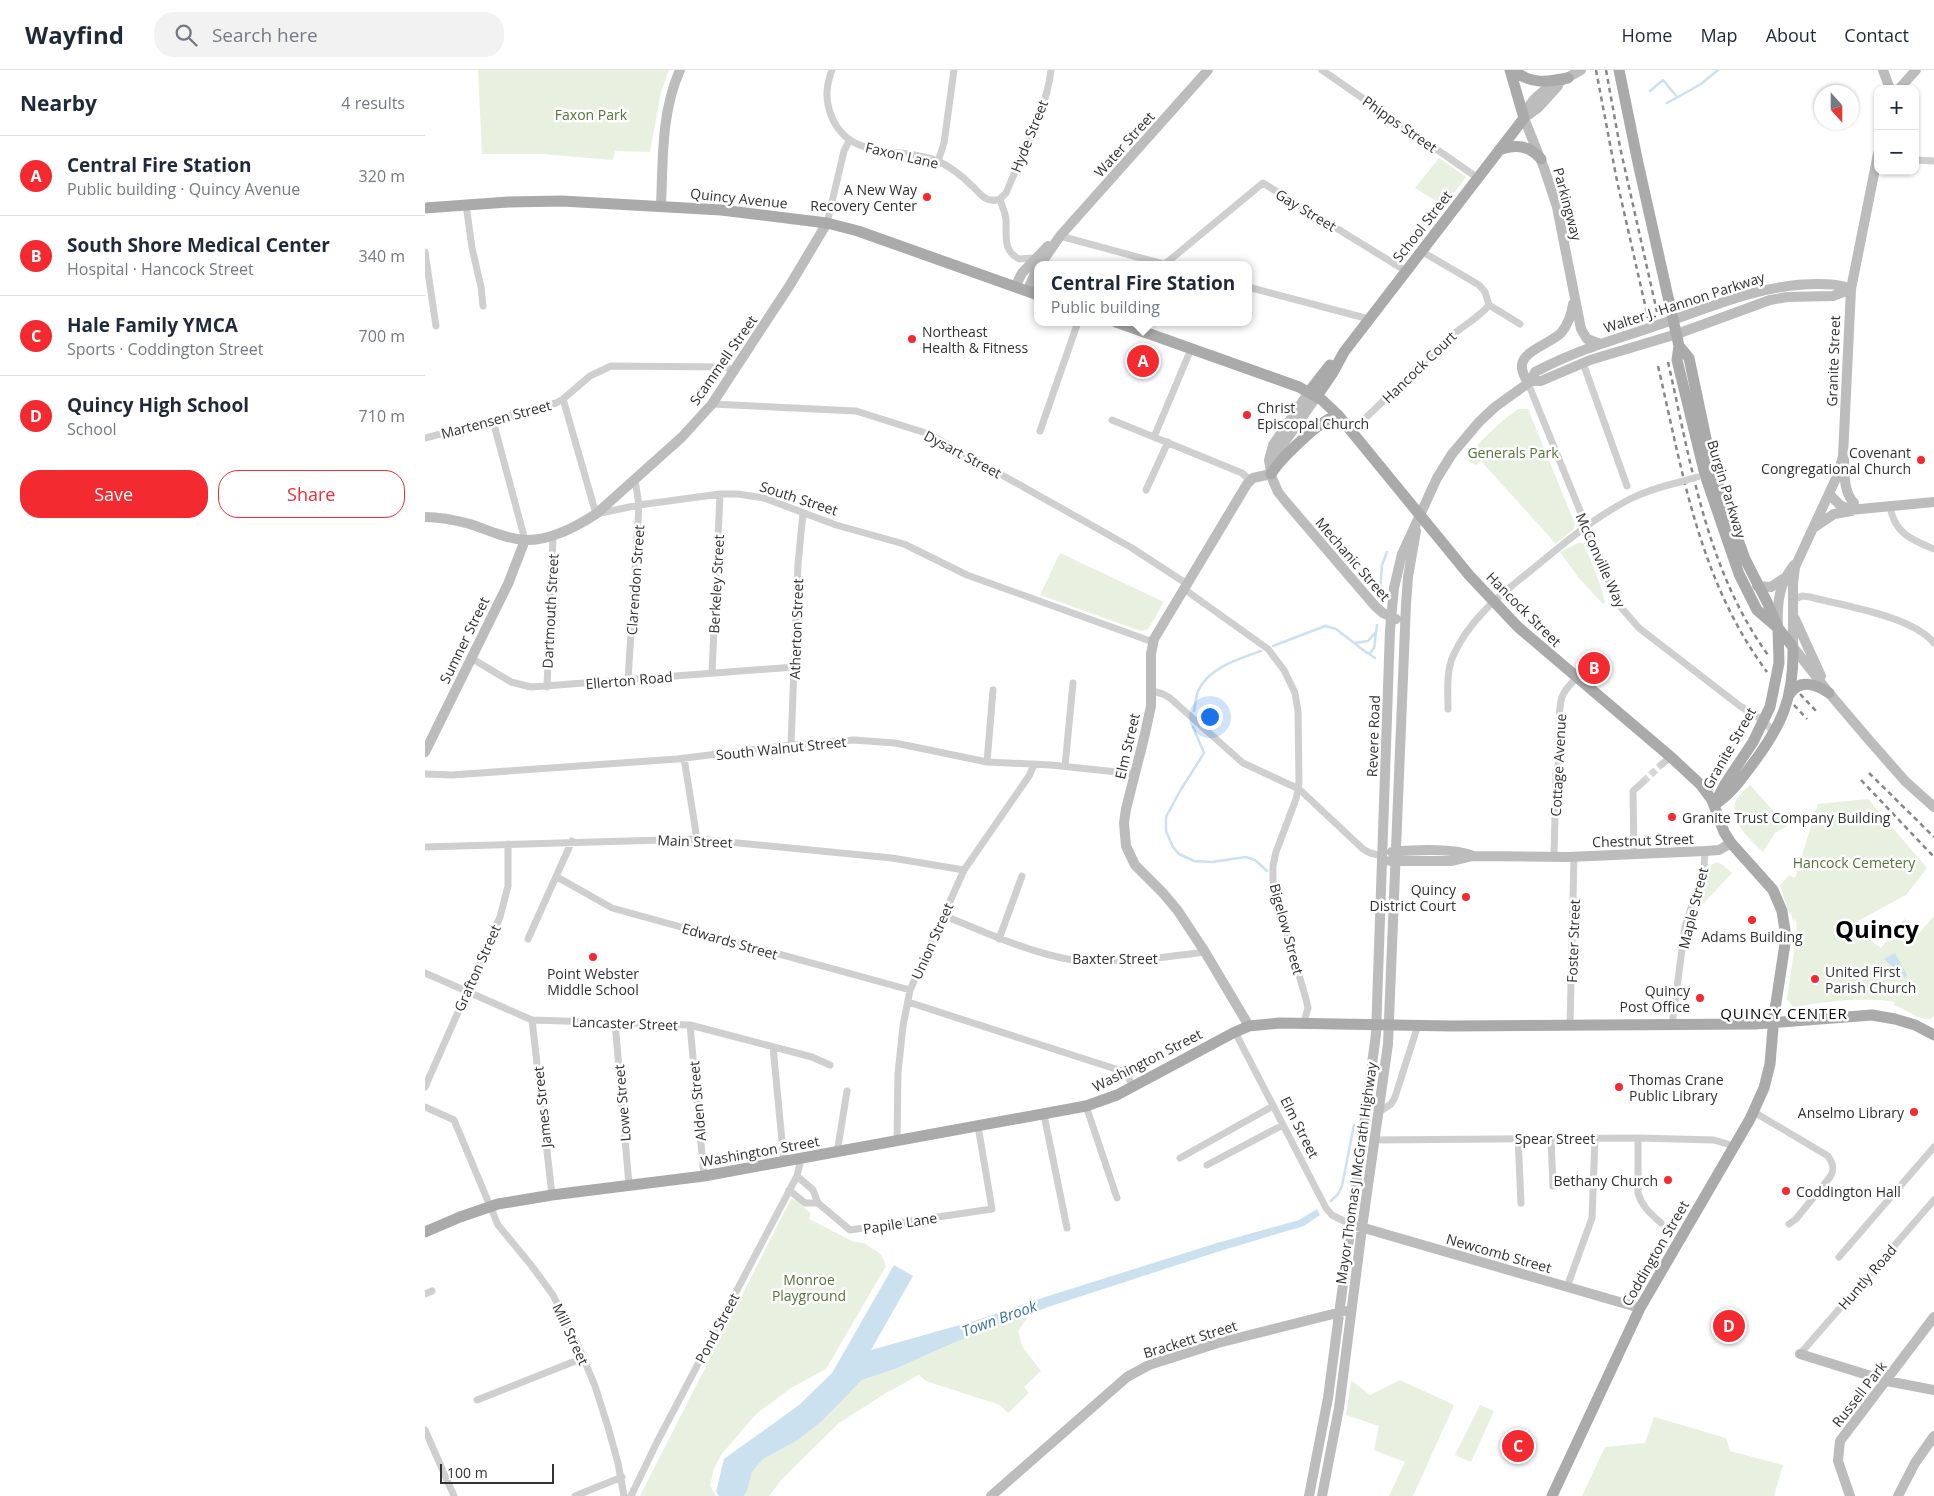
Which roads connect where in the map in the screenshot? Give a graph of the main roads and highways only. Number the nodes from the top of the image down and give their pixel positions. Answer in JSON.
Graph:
{"nodes":[{"id":1,"x":1510,"y":70,"type":"edge"},
{"id":2,"x":1514,"y":70,"type":"edge"},
{"id":3,"x":1619,"y":70,"type":"edge"},
{"id":4,"x":1568,"y":78,"type":"road end"},
{"id":5,"x":1499,"y":150,"type":"junction"},
{"id":6,"x":1541,"y":159,"type":"road end"},
{"id":7,"x":425,"y":208,"type":"edge"},
{"id":8,"x":1033,"y":293,"type":"edge"},
{"id":9,"x":1126,"y":326,"type":"edge"},
{"id":10,"x":1678,"y":340,"type":"junction"},
{"id":11,"x":1313,"y":394,"type":"junction"},
{"id":12,"x":1338,"y":415,"type":"junction"},
{"id":13,"x":1271,"y":474,"type":"road end"},
{"id":14,"x":1778,"y":628,"type":"junction"},
{"id":15,"x":1793,"y":647,"type":"joint"},
{"id":16,"x":1829,"y":693,"type":"road end"},
{"id":17,"x":1789,"y":695,"type":"junction"},
{"id":18,"x":1714,"y":805,"type":"junction"},
{"id":19,"x":1773,"y":1023,"type":"junction"},
{"id":20,"x":1934,"y":1035,"type":"edge"},
{"id":21,"x":425,"y":1232,"type":"edge"},
{"id":22,"x":1553,"y":1496,"type":"edge"}],
"edges":[{"from":1,"to":5,"type":"main road","name":"School Street"},
{"from":2,"to":4,"type":"main road"},
{"from":3,"to":10,"type":"main road","name":"Burgin Parkway"},
{"from":5,"to":6,"type":"main road"},
{"from":5,"to":11,"type":"main road","name":"School Street"},
{"from":7,"to":8,"type":"main road","name":"Quincy Avenue"},
{"from":9,"to":11,"type":"main road"},
{"from":10,"to":14,"type":"main road","name":"Burgin Parkway"},
{"from":10,"to":14,"type":"main road","name":"Burgin Parkway"},
{"from":11,"to":12,"type":"main road","name":"Hancock Street"},
{"from":12,"to":13,"type":"main road"},
{"from":12,"to":18,"type":"main road","name":"Hancock Street"},
{"from":14,"to":15,"type":"main road","name":"Burgin Parkway"},
{"from":14,"to":18,"type":"main road","name":"Granite Street"},
{"from":15,"to":17,"type":"main road","name":"Granite Street"},
{"from":16,"to":17,"type":"main road"},
{"from":17,"to":18,"type":"main road","name":"Granite Street"},
{"from":18,"to":19,"type":"main road","name":"Hancock Street"},
{"from":19,"to":20,"type":"main road"},
{"from":19,"to":21,"type":"main road","name":"Washington Street"},
{"from":19,"to":22,"type":"main road","name":"Coddington Street"}]}
